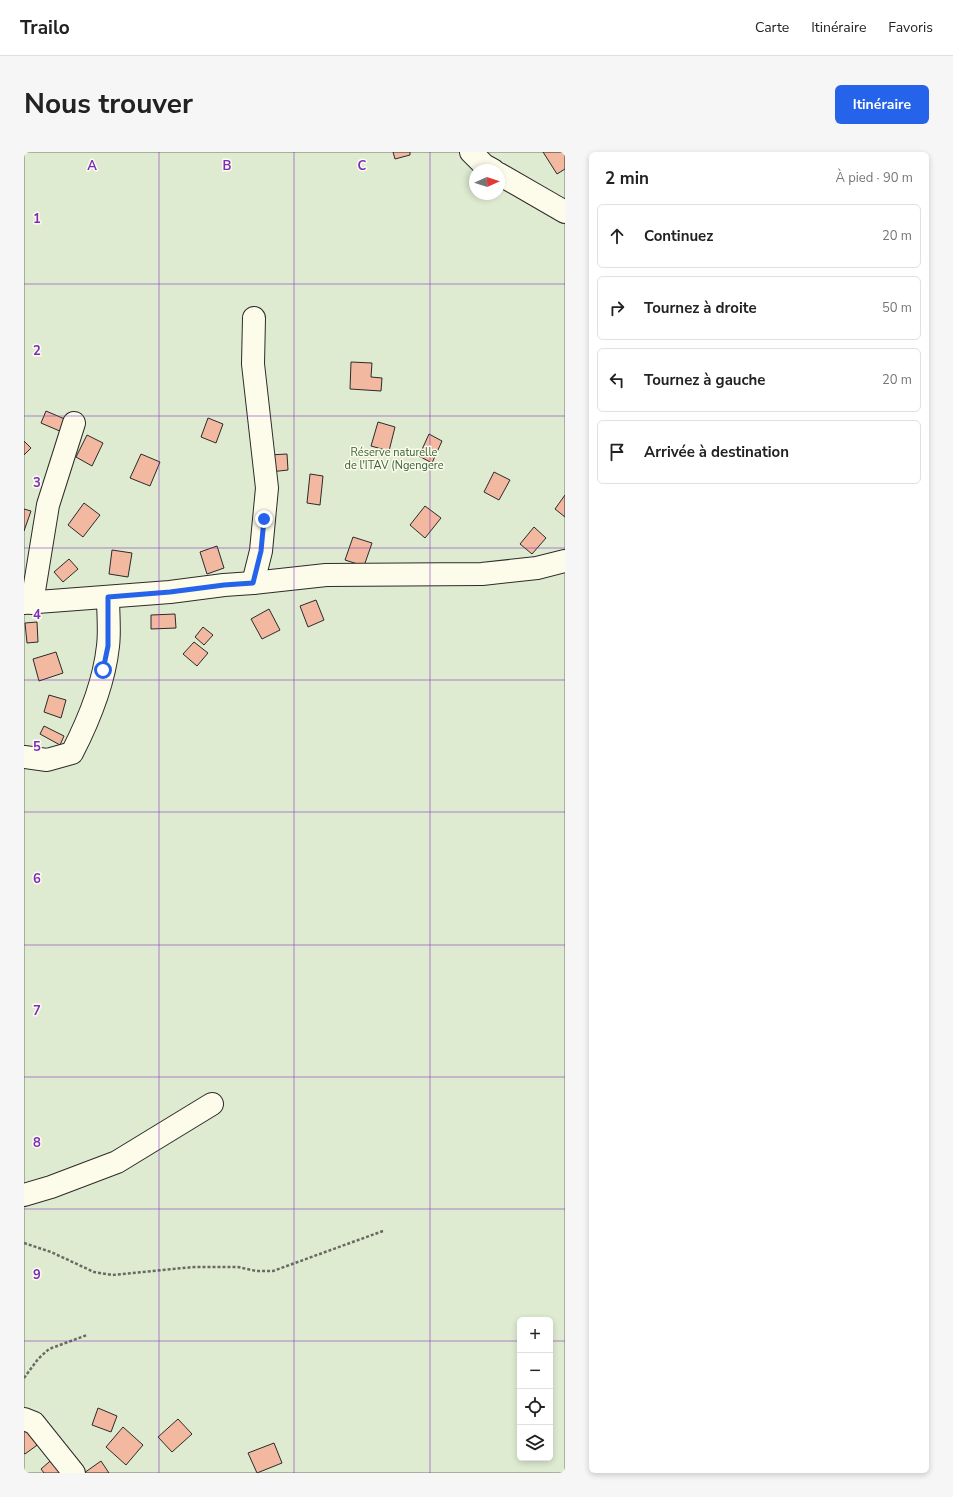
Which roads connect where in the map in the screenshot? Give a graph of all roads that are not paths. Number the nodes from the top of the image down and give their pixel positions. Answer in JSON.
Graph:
{"nodes":[{"id":1,"x":471,"y":152,"type":"edge"},
{"id":2,"x":483,"y":164,"type":"edge"},
{"id":3,"x":505,"y":177,"type":"edge"},
{"id":4,"x":565,"y":212,"type":"edge"},
{"id":5,"x":254,"y":318,"type":"dead end"},
{"id":6,"x":74,"y":424,"type":"dead end"},
{"id":7,"x":565,"y":561,"type":"edge"},
{"id":8,"x":253,"y":583,"type":"junction"},
{"id":9,"x":108,"y":597,"type":"junction"},
{"id":10,"x":28,"y":603,"type":"edge"},
{"id":11,"x":24,"y":757,"type":"edge"},
{"id":12,"x":212,"y":1104,"type":"dead end"},
{"id":13,"x":24,"y":1195,"type":"edge"},
{"id":14,"x":24,"y":1419,"type":"edge"},
{"id":15,"x":74,"y":1473,"type":"edge"}],
"edges":[{"from":1,"to":2,"type":"street"},
{"from":3,"to":4,"type":"street"},
{"from":5,"to":8,"type":"street"},
{"from":6,"to":10,"type":"street"},
{"from":7,"to":8,"type":"street"},
{"from":8,"to":9,"type":"street"},
{"from":9,"to":10,"type":"street"},
{"from":9,"to":11,"type":"street"},
{"from":12,"to":13,"type":"street"},
{"from":14,"to":15,"type":"street"}]}
